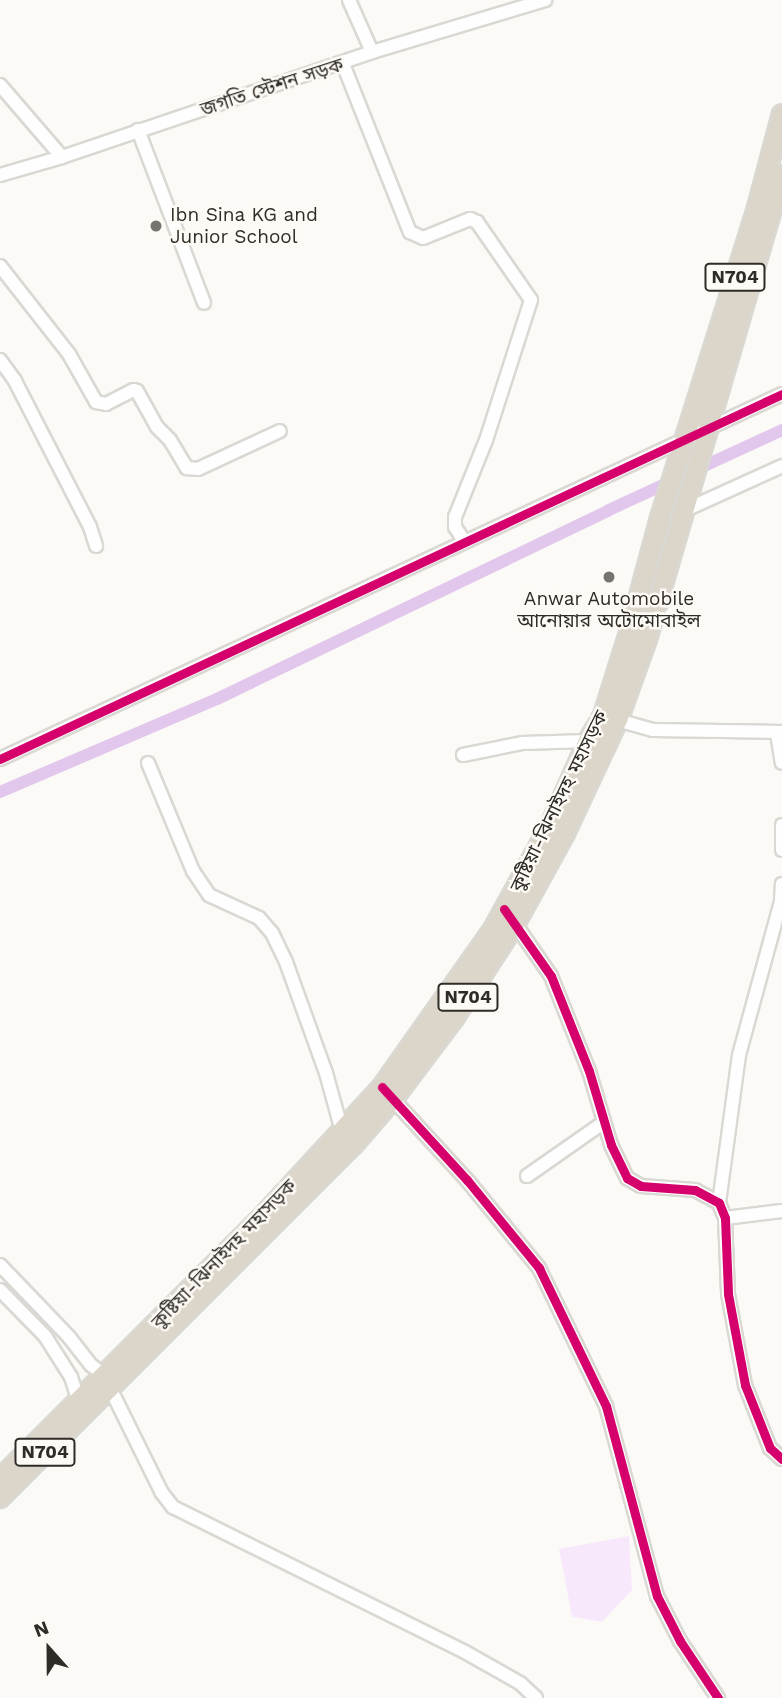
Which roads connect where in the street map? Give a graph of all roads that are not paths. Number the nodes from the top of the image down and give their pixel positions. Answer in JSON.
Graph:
{"nodes":[{"id":1,"x":349,"y":0,"type":"edge"},
{"id":2,"x":545,"y":0,"type":"edge"},
{"id":3,"x":372,"y":52,"type":"junction"},
{"id":4,"x":344,"y":64,"type":"junction"},
{"id":5,"x":0,"y":85,"type":"edge"},
{"id":6,"x":782,"y":114,"type":"edge"},
{"id":7,"x":138,"y":130,"type":"junction"},
{"id":8,"x":62,"y":157,"type":"junction"},
{"id":9,"x":0,"y":175,"type":"edge"},
{"id":10,"x":782,"y":175,"type":"edge"},
{"id":11,"x":761,"y":220,"type":"junction"},
{"id":12,"x":0,"y":266,"type":"edge"},
{"id":13,"x":204,"y":303,"type":"dead end"},
{"id":14,"x":0,"y":360,"type":"edge"},
{"id":15,"x":782,"y":394,"type":"edge"},
{"id":16,"x":280,"y":430,"type":"dead end"},
{"id":17,"x":707,"y":435,"type":"junction"},
{"id":18,"x":685,"y":438,"type":"junction"},
{"id":19,"x":782,"y":466,"type":"edge"},
{"id":20,"x":684,"y":509,"type":"junction"},
{"id":21,"x":464,"y":541,"type":"junction"},
{"id":22,"x":96,"y":546,"type":"dead end"},
{"id":23,"x":610,"y":718,"type":"junction"},
{"id":24,"x":780,"y":733,"type":"edge"},
{"id":25,"x":588,"y":741,"type":"junction"},
{"id":26,"x":463,"y":755,"type":"dead end"},
{"id":27,"x":0,"y":759,"type":"edge"},
{"id":28,"x":148,"y":763,"type":"dead end"},
{"id":29,"x":782,"y":764,"type":"edge"},
{"id":30,"x":782,"y":825,"type":"edge"},
{"id":31,"x":782,"y":850,"type":"edge"},
{"id":32,"x":782,"y":884,"type":"edge"},
{"id":33,"x":504,"y":909,"type":"junction"},
{"id":34,"x":515,"y":924,"type":"junction"},
{"id":35,"x":433,"y":1032,"type":"junction"},
{"id":36,"x":387,"y":1093,"type":"junction"},
{"id":37,"x":604,"y":1122,"type":"junction"},
{"id":38,"x":342,"y":1131,"type":"junction"},
{"id":39,"x":527,"y":1176,"type":"dead end"},
{"id":40,"x":719,"y":1203,"type":"junction"},
{"id":41,"x":782,"y":1211,"type":"edge"},
{"id":42,"x":725,"y":1218,"type":"junction"},
{"id":43,"x":0,"y":1265,"type":"edge"},
{"id":44,"x":0,"y":1290,"type":"edge"},
{"id":45,"x":104,"y":1385,"type":"junction"},
{"id":46,"x":84,"y":1401,"type":"junction"},
{"id":47,"x":782,"y":1459,"type":"edge"},
{"id":48,"x":0,"y":1479,"type":"edge"},
{"id":49,"x":0,"y":1498,"type":"edge"},
{"id":50,"x":536,"y":1698,"type":"edge"},
{"id":51,"x":718,"y":1698,"type":"edge"}],
"edges":[{"from":1,"to":3,"type":"street"},
{"from":2,"to":3,"type":"street","name":"জগতি স্টেশন সড়ক"},
{"from":3,"to":4,"type":"street","name":"জগতি স্টেশন সড়ক"},
{"from":4,"to":7,"type":"street","name":"জগতি স্টেশন সড়ক"},
{"from":4,"to":21,"type":"street"},
{"from":5,"to":8,"type":"street"},
{"from":6,"to":11,"type":"highway","name":"কুষ্টিয়া-ঝিনাইদহ মহাসড়ক","number":"N704"},
{"from":7,"to":8,"type":"street","name":"জগতি স্টেশন সড়ক"},
{"from":7,"to":13,"type":"street"},
{"from":8,"to":9,"type":"street","name":"জগতি স্টেশন সড়ক"},
{"from":10,"to":11,"type":"highway","name":"কুষ্টিয়া-ঝিনাইদহ মহাসড়ক","number":"N704"},
{"from":11,"to":17,"type":"highway","name":"কুষ্টিয়া-ঝিনাইদহ মহাসড়ক","number":"N704"},
{"from":11,"to":18,"type":"highway","name":"কুষ্টিয়া-ঝিনাইদহ মহাসড়ক","number":"N704"},
{"from":12,"to":16,"type":"street"},
{"from":14,"to":22,"type":"street"},
{"from":15,"to":17,"type":"street"},
{"from":17,"to":18,"type":"street"},
{"from":17,"to":20,"type":"highway","name":"কুষ্টিয়া-ঝিনাইদহ মহাসড়ক","number":"N704"},
{"from":18,"to":21,"type":"street"},
{"from":18,"to":23,"type":"highway","name":"কুষ্টিয়া-ঝিনাইদহ মহাসড়ক","number":"N704"},
{"from":19,"to":20,"type":"street"},
{"from":20,"to":23,"type":"highway","name":"কুষ্টিয়া-ঝিনাইদহ মহাসড়ক","number":"N704"},
{"from":21,"to":27,"type":"street"},
{"from":23,"to":24,"type":"street"},
{"from":23,"to":25,"type":"highway","name":"কুষ্টিয়া-ঝিনাইদহ মহাসড়ক","number":"N704"},
{"from":23,"to":34,"type":"highway","name":"কুষ্টিয়া-ঝিনাইদহ মহাসড়ক","number":"N704"},
{"from":24,"to":29,"type":"street"},
{"from":25,"to":26,"type":"street"},
{"from":25,"to":33,"type":"highway","name":"কুষ্টিয়া-ঝিনাইদহ মহাসড়ক","number":"N704"},
{"from":28,"to":38,"type":"street"},
{"from":30,"to":31,"type":"street"},
{"from":32,"to":40,"type":"street"},
{"from":33,"to":34,"type":"street"},
{"from":33,"to":35,"type":"highway","name":"কুষ্টিয়া-ঝিনাইদহ মহাসড়ক","number":"N704"},
{"from":34,"to":35,"type":"highway","name":"কুষ্টিয়া-ঝিনাইদহ মহাসড়ক","number":"N704"},
{"from":34,"to":37,"type":"street"},
{"from":35,"to":36,"type":"highway","name":"কুষ্টিয়া-ঝিনাইদহ মহাসড়ক","number":"N704"},
{"from":36,"to":38,"type":"highway","name":"কুষ্টিয়া-ঝিনাইদহ মহাসড়ক","number":"N704"},
{"from":36,"to":45,"type":"highway","name":"কুষ্টিয়া-ঝিনাইদহ মহাসড়ক","number":"N704"},
{"from":36,"to":51,"type":"street"},
{"from":37,"to":39,"type":"street"},
{"from":37,"to":40,"type":"street"},
{"from":38,"to":45,"type":"highway","name":"কুষ্টিয়া-ঝিনাইদহ মহাসড়ক","number":"N704"},
{"from":40,"to":42,"type":"street"},
{"from":41,"to":42,"type":"street"},
{"from":42,"to":47,"type":"street"},
{"from":43,"to":45,"type":"street"},
{"from":44,"to":46,"type":"street"},
{"from":45,"to":46,"type":"highway","name":"কুষ্টিয়া-ঝিনাইদহ মহাসড়ক","number":"N704"},
{"from":45,"to":50,"type":"street"},
{"from":46,"to":48,"type":"highway","number":"N704"},
{"from":46,"to":49,"type":"highway","number":"N704"}]}
